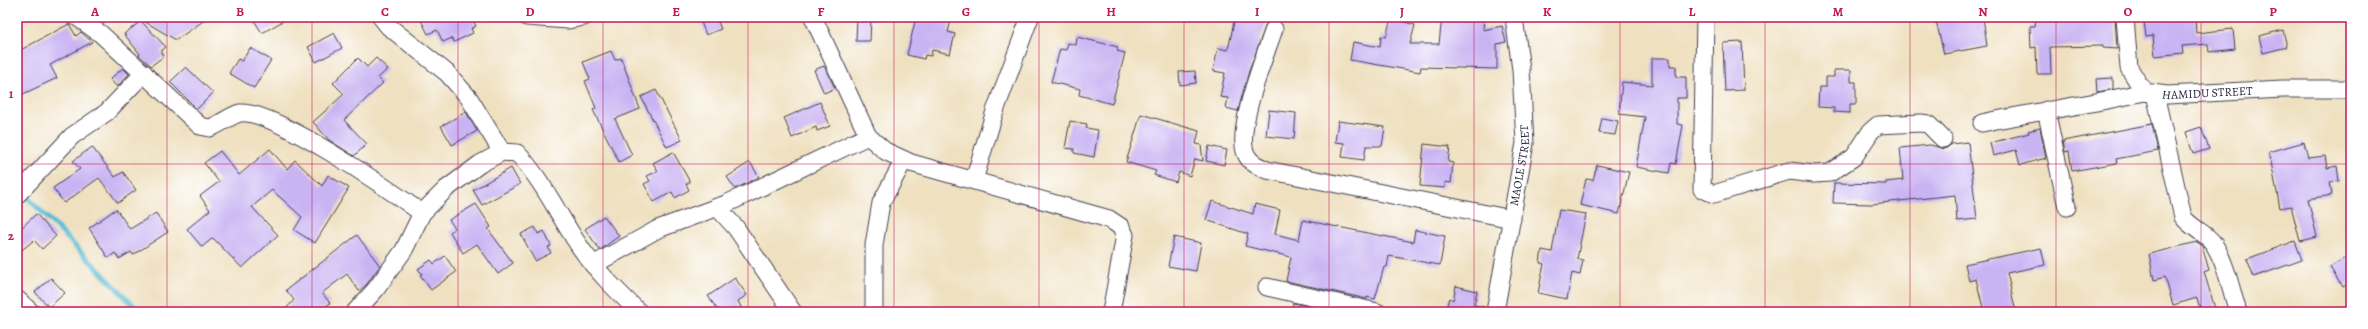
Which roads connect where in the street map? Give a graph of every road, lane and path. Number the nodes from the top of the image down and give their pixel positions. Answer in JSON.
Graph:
{"nodes":[{"id":1,"x":78,"y":17,"type":"edge"},
{"id":2,"x":381,"y":17,"type":"edge"},
{"id":3,"x":527,"y":17,"type":"edge"},
{"id":4,"x":584,"y":17,"type":"edge"},
{"id":5,"x":813,"y":17,"type":"edge"},
{"id":6,"x":1030,"y":17,"type":"edge"},
{"id":7,"x":1514,"y":17,"type":"edge"},
{"id":8,"x":1705,"y":17,"type":"edge"},
{"id":9,"x":2126,"y":17,"type":"edge"},
{"id":10,"x":1274,"y":29,"type":"dead end"},
{"id":11,"x":144,"y":73,"type":"junction"},
{"id":12,"x":2351,"y":89,"type":"edge"},
{"id":13,"x":2150,"y":93,"type":"junction"},
{"id":14,"x":2046,"y":110,"type":"junction"},
{"id":15,"x":1982,"y":123,"type":"dead end"},
{"id":16,"x":868,"y":136,"type":"junction"},
{"id":17,"x":1943,"y":139,"type":"dead end"},
{"id":18,"x":502,"y":152,"type":"junction"},
{"id":19,"x":904,"y":160,"type":"junction"},
{"id":20,"x":974,"y":180,"type":"junction"},
{"id":21,"x":17,"y":195,"type":"edge"},
{"id":22,"x":717,"y":207,"type":"junction"},
{"id":23,"x":2067,"y":207,"type":"dead end"},
{"id":24,"x":422,"y":213,"type":"junction"},
{"id":25,"x":1512,"y":219,"type":"junction"},
{"id":26,"x":593,"y":265,"type":"junction"},
{"id":27,"x":1266,"y":287,"type":"dead end"},
{"id":28,"x":17,"y":299,"type":"edge"},
{"id":29,"x":31,"y":312,"type":"edge"},
{"id":30,"x":355,"y":312,"type":"edge"},
{"id":31,"x":639,"y":312,"type":"edge"},
{"id":32,"x":793,"y":312,"type":"edge"},
{"id":33,"x":874,"y":312,"type":"edge"},
{"id":34,"x":1112,"y":312,"type":"edge"},
{"id":35,"x":1377,"y":312,"type":"edge"},
{"id":36,"x":1495,"y":312,"type":"edge"},
{"id":37,"x":2238,"y":312,"type":"edge"}],
"edges":[{"from":1,"to":11,"type":"street"},
{"from":2,"to":18,"type":"street"},
{"from":3,"to":4,"type":"street"},
{"from":5,"to":16,"type":"street"},
{"from":6,"to":20,"type":"street"},
{"from":7,"to":25,"type":"street","name":"MAOLE STREET"},
{"from":8,"to":17,"type":"street"},
{"from":9,"to":13,"type":"street"},
{"from":10,"to":25,"type":"street"},
{"from":11,"to":21,"type":"street"},
{"from":11,"to":24,"type":"street"},
{"from":12,"to":13,"type":"street","name":"HAMIDU STREET"},
{"from":13,"to":14,"type":"street","name":"HAMIDU STREET"},
{"from":13,"to":37,"type":"street"},
{"from":14,"to":15,"type":"street","name":"HAMIDU STREET"},
{"from":14,"to":23,"type":"street"},
{"from":16,"to":19,"type":"street"},
{"from":16,"to":22,"type":"street"},
{"from":18,"to":24,"type":"street"},
{"from":18,"to":26,"type":"street"},
{"from":19,"to":20,"type":"street"},
{"from":19,"to":33,"type":"street"},
{"from":20,"to":34,"type":"street"},
{"from":22,"to":26,"type":"street"},
{"from":22,"to":32,"type":"street"},
{"from":24,"to":30,"type":"street"},
{"from":25,"to":36,"type":"street","name":"MAOLE STREET"},
{"from":26,"to":31,"type":"street"},
{"from":27,"to":35,"type":"street"},
{"from":28,"to":29,"type":"street"}]}
